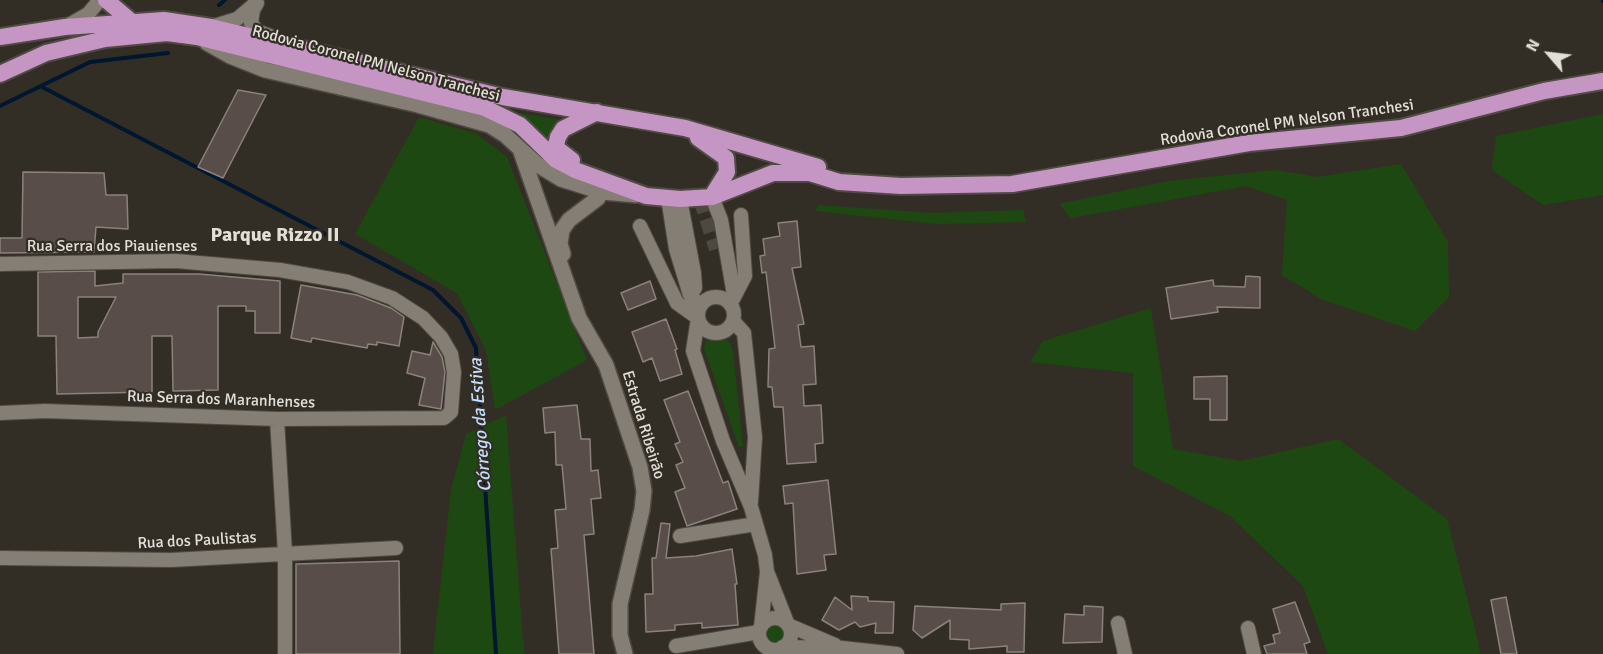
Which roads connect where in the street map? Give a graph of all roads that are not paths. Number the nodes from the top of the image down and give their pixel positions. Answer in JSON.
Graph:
{"nodes":[{"id":1,"x":103,"y":0,"type":"edge"},
{"id":2,"x":258,"y":2,"type":"edge"},
{"id":3,"x":132,"y":22,"type":"junction"},
{"id":4,"x":93,"y":25,"type":"junction"},
{"id":5,"x":65,"y":27,"type":"junction"},
{"id":6,"x":204,"y":32,"type":"junction"},
{"id":7,"x":0,"y":37,"type":"edge"},
{"id":8,"x":46,"y":53,"type":"junction"},
{"id":9,"x":324,"y":53,"type":"junction"},
{"id":10,"x":0,"y":74,"type":"edge"},
{"id":11,"x":1603,"y":81,"type":"edge"},
{"id":12,"x":597,"y":112,"type":"junction"},
{"id":13,"x":682,"y":128,"type":"junction"},
{"id":14,"x":520,"y":149,"type":"junction"},
{"id":15,"x":538,"y":165,"type":"junction"},
{"id":16,"x":608,"y":182,"type":"junction"},
{"id":17,"x":901,"y":186,"type":"junction"},
{"id":18,"x":640,"y":195,"type":"junction"},
{"id":19,"x":712,"y":196,"type":"junction"},
{"id":20,"x":598,"y":198,"type":"junction"},
{"id":21,"x":674,"y":199,"type":"junction"},
{"id":22,"x":741,"y":215,"type":"dead end"},
{"id":23,"x":640,"y":226,"type":"dead end"},
{"id":24,"x":716,"y":249,"type":"tunnel mouth"},
{"id":25,"x":0,"y":264,"type":"edge"},
{"id":26,"x":732,"y":301,"type":"junction"},
{"id":27,"x":699,"y":312,"type":"junction"},
{"id":28,"x":579,"y":318,"type":"junction"},
{"id":29,"x":734,"y":322,"type":"junction"},
{"id":30,"x":0,"y":413,"type":"edge"},
{"id":31,"x":442,"y":418,"type":"joint"},
{"id":32,"x":277,"y":419,"type":"junction"},
{"id":33,"x":751,"y":507,"type":"junction"},
{"id":34,"x":756,"y":524,"type":"junction"},
{"id":35,"x":680,"y":536,"type":"dead end"},
{"id":36,"x":396,"y":548,"type":"dead end"},
{"id":37,"x":285,"y":553,"type":"junction"},
{"id":38,"x":0,"y":558,"type":"edge"},
{"id":39,"x":767,"y":572,"type":"junction"},
{"id":40,"x":1118,"y":623,"type":"dead end"},
{"id":41,"x":788,"y":625,"type":"junction"},
{"id":42,"x":1248,"y":628,"type":"dead end"},
{"id":43,"x":760,"y":629,"type":"junction"},
{"id":44,"x":676,"y":646,"type":"dead end"},
{"id":45,"x":842,"y":648,"type":"junction"},
{"id":46,"x":776,"y":651,"type":"edge"},
{"id":47,"x":285,"y":654,"type":"edge"},
{"id":48,"x":625,"y":654,"type":"edge"},
{"id":49,"x":897,"y":654,"type":"edge"},
{"id":50,"x":1125,"y":654,"type":"edge"},
{"id":51,"x":1254,"y":654,"type":"edge"}],
"edges":[{"from":1,"to":3,"type":"highway"},
{"from":1,"to":4,"type":"street"},
{"from":1,"to":5,"type":"street"},
{"from":2,"to":6,"type":"street"},
{"from":2,"to":9,"type":"street","name":"Rodovia Coronel PM Nelson Tranchesi"},
{"from":3,"to":4,"type":"highway","name":"Rodovia Coronel PM Nelson Tranchesi"},
{"from":3,"to":6,"type":"highway","name":"Rodovia Coronel PM Nelson Tranchesi"},
{"from":4,"to":5,"type":"highway","name":"Rodovia Coronel PM Nelson Tranchesi"},
{"from":4,"to":8,"type":"highway"},
{"from":5,"to":7,"type":"highway","name":"Rodovia Coronel PM Nelson Tranchesi"},
{"from":6,"to":8,"type":"highway","name":"Rodovia Coronel PM Nelson Tranchesi"},
{"from":6,"to":9,"type":"highway","name":"Rodovia Coronel PM Nelson Tranchesi"},
{"from":6,"to":14,"type":"street"},
{"from":6,"to":16,"type":"highway","name":"Rodovia Coronel PM Nelson Tranchesi"},
{"from":8,"to":10,"type":"highway","name":"Rodovia Coronel PM Nelson Tranchesi"},
{"from":9,"to":12,"type":"highway","name":"Rodovia Coronel PM Nelson Tranchesi"},
{"from":11,"to":17,"type":"highway","name":"Rodovia Coronel PM Nelson Tranchesi"},
{"from":12,"to":13,"type":"highway","name":"Rodovia Coronel PM Nelson Tranchesi"},
{"from":12,"to":16,"type":"highway"},
{"from":13,"to":17,"type":"highway","name":"Rodovia Coronel PM Nelson Tranchesi"},
{"from":13,"to":19,"type":"highway"},
{"from":14,"to":15,"type":"street"},
{"from":14,"to":28,"type":"street","name":"Estrada Ribeirão"},
{"from":15,"to":18,"type":"street"},
{"from":15,"to":20,"type":"street"},
{"from":16,"to":18,"type":"highway","name":"Rodovia Coronel PM Nelson Tranchesi"},
{"from":17,"to":19,"type":"highway","name":"Rodovia Coronel PM Nelson Tranchesi"},
{"from":18,"to":20,"type":"street"},
{"from":18,"to":21,"type":"highway","name":"Rodovia Coronel PM Nelson Tranchesi"},
{"from":19,"to":21,"type":"highway","name":"Rodovia Coronel PM Nelson Tranchesi"},
{"from":19,"to":26,"type":"street"},
{"from":20,"to":28,"type":"street","name":"Estrada Ribeirão"},
{"from":21,"to":27,"type":"street"},
{"from":22,"to":26,"type":"street"},
{"from":23,"to":27,"type":"street"},
{"from":24,"to":26,"type":"street"},
{"from":25,"to":31,"type":"street","name":"Rua Serra dos Piauienses"},
{"from":27,"to":29,"type":"street"},
{"from":27,"to":29,"type":"street"},
{"from":27,"to":33,"type":"street"},
{"from":28,"to":48,"type":"street","name":"Estrada Ribeirão"},
{"from":29,"to":33,"type":"street"},
{"from":30,"to":32,"type":"street","name":"Rua Serra dos Maranhenses"},
{"from":31,"to":32,"type":"street","name":"Rua Serra dos Maranhenses"},
{"from":32,"to":37,"type":"street"},
{"from":33,"to":34,"type":"street"},
{"from":34,"to":35,"type":"street"},
{"from":34,"to":39,"type":"street"},
{"from":36,"to":37,"type":"street","name":"Rua dos Paulistas"},
{"from":37,"to":38,"type":"street","name":"Rua dos Paulistas"},
{"from":37,"to":47,"type":"street"},
{"from":39,"to":41,"type":"street"},
{"from":39,"to":43,"type":"street"},
{"from":40,"to":50,"type":"street"},
{"from":41,"to":43,"type":"street"},
{"from":41,"to":45,"type":"street"},
{"from":41,"to":46,"type":"street"},
{"from":42,"to":51,"type":"street"},
{"from":43,"to":44,"type":"street"},
{"from":43,"to":46,"type":"street"},
{"from":45,"to":46,"type":"street"},
{"from":45,"to":49,"type":"street"}]}
